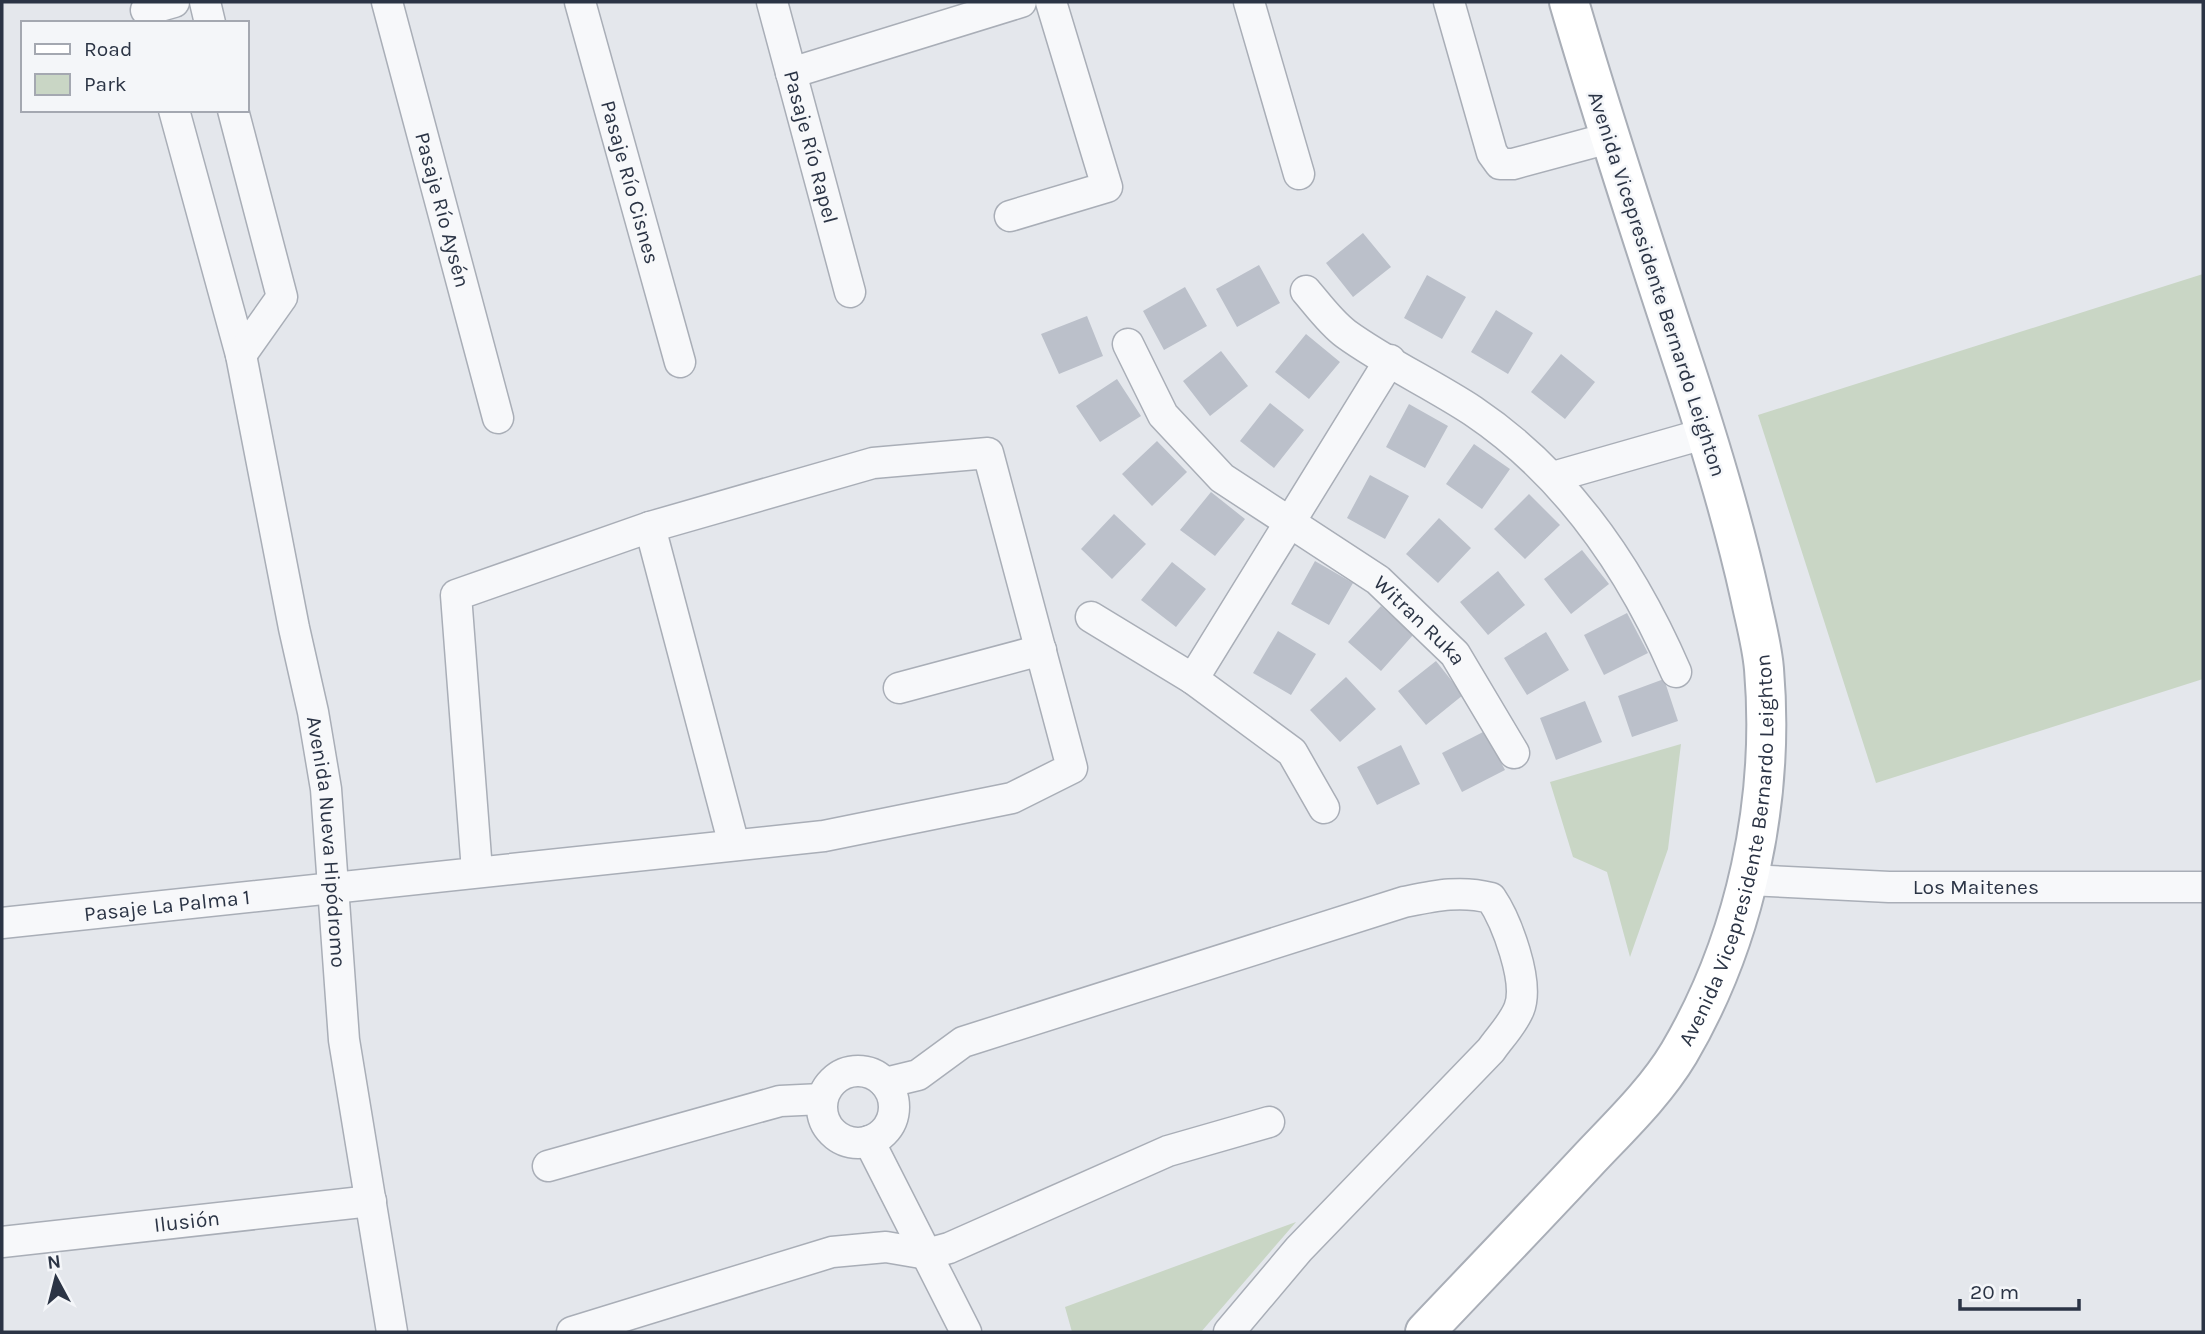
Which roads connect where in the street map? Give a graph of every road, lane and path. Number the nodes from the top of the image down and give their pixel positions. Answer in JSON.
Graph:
{"nodes":[{"id":1,"x":205,"y":2,"type":"edge"},
{"id":2,"x":387,"y":2,"type":"edge"},
{"id":3,"x":580,"y":2,"type":"edge"},
{"id":4,"x":772,"y":2,"type":"edge"},
{"id":5,"x":1021,"y":2,"type":"edge"},
{"id":6,"x":1051,"y":2,"type":"edge"},
{"id":7,"x":1249,"y":2,"type":"edge"},
{"id":8,"x":1449,"y":2,"type":"edge"},
{"id":9,"x":1569,"y":2,"type":"edge"},
{"id":10,"x":210,"y":21,"type":"edge"},
{"id":11,"x":791,"y":73,"type":"junction"},
{"id":12,"x":175,"y":112,"type":"edge"},
{"id":13,"x":234,"y":112,"type":"edge"},
{"id":14,"x":1609,"y":138,"type":"junction"},
{"id":15,"x":1298,"y":174,"type":"dead end"},
{"id":16,"x":1010,"y":216,"type":"dead end"},
{"id":17,"x":1306,"y":291,"type":"dead end"},
{"id":18,"x":850,"y":292,"type":"dead end"},
{"id":19,"x":1128,"y":344,"type":"dead end"},
{"id":20,"x":241,"y":355,"type":"junction"},
{"id":21,"x":1390,"y":360,"type":"junction"},
{"id":22,"x":680,"y":362,"type":"dead end"},
{"id":23,"x":498,"y":418,"type":"dead end"},
{"id":24,"x":1707,"y":433,"type":"junction"},
{"id":25,"x":1553,"y":477,"type":"junction"},
{"id":26,"x":1288,"y":523,"type":"junction"},
{"id":27,"x":650,"y":527,"type":"junction"},
{"id":28,"x":1091,"y":617,"type":"dead end"},
{"id":29,"x":1041,"y":650,"type":"junction"},
{"id":30,"x":1676,"y":672,"type":"dead end"},
{"id":31,"x":1193,"y":679,"type":"junction"},
{"id":32,"x":899,"y":688,"type":"dead end"},
{"id":33,"x":1514,"y":753,"type":"dead end"},
{"id":34,"x":1324,"y":808,"type":"dead end"},
{"id":35,"x":734,"y":845,"type":"junction"},
{"id":36,"x":477,"y":871,"type":"junction"},
{"id":37,"x":1748,"y":880,"type":"junction"},
{"id":38,"x":334,"y":886,"type":"junction"},
{"id":39,"x":2203,"y":887,"type":"edge"},
{"id":40,"x":2,"y":923,"type":"edge"},
{"id":41,"x":885,"y":1083,"type":"junction"},
{"id":42,"x":822,"y":1099,"type":"junction"},
{"id":43,"x":1269,"y":1122,"type":"dead end"},
{"id":44,"x":869,"y":1141,"type":"junction"},
{"id":45,"x":548,"y":1166,"type":"dead end"},
{"id":46,"x":371,"y":1201,"type":"junction"},
{"id":47,"x":2,"y":1242,"type":"edge"},
{"id":48,"x":927,"y":1254,"type":"junction"},
{"id":49,"x":392,"y":1332,"type":"edge"},
{"id":50,"x":572,"y":1332,"type":"edge"},
{"id":51,"x":965,"y":1332,"type":"edge"},
{"id":52,"x":1229,"y":1332,"type":"edge"},
{"id":53,"x":1425,"y":1332,"type":"edge"}],
"edges":[{"from":1,"to":10,"type":"street"},
{"from":2,"to":23,"type":"street","name":"Pasaje Río Aysén"},
{"from":3,"to":22,"type":"street","name":"Pasaje Río Cisnes"},
{"from":4,"to":11,"type":"street","name":"Pasaje Río Rapel"},
{"from":5,"to":11,"type":"street"},
{"from":6,"to":16,"type":"street"},
{"from":7,"to":15,"type":"street"},
{"from":8,"to":14,"type":"street"},
{"from":9,"to":14,"type":"main road","name":"Avenida Vicepresidente Bernardo Leighton"},
{"from":11,"to":18,"type":"street","name":"Pasaje Río Rapel"},
{"from":12,"to":20,"type":"street","name":"Avenida Nueva Hipódromo"},
{"from":13,"to":20,"type":"street"},
{"from":14,"to":24,"type":"main road","name":"Avenida Vicepresidente Bernardo Leighton"},
{"from":17,"to":21,"type":"street"},
{"from":19,"to":26,"type":"street","name":"Witran Ruka"},
{"from":20,"to":38,"type":"street","name":"Avenida Nueva Hipódromo"},
{"from":21,"to":25,"type":"street"},
{"from":21,"to":26,"type":"street"},
{"from":24,"to":25,"type":"street"},
{"from":24,"to":37,"type":"main road","name":"Avenida Vicepresidente Bernardo Leighton"},
{"from":25,"to":30,"type":"street"},
{"from":26,"to":31,"type":"street"},
{"from":26,"to":33,"type":"street","name":"Witran Ruka"},
{"from":27,"to":29,"type":"street"},
{"from":27,"to":35,"type":"street"},
{"from":27,"to":36,"type":"street"},
{"from":28,"to":31,"type":"street"},
{"from":29,"to":32,"type":"street"},
{"from":29,"to":35,"type":"street","name":"Pasaje La Palma 1"},
{"from":31,"to":34,"type":"street"},
{"from":35,"to":36,"type":"street","name":"Pasaje La Palma 1"},
{"from":36,"to":38,"type":"street","name":"Pasaje La Palma 1"},
{"from":37,"to":39,"type":"street","name":"Los Maitenes"},
{"from":37,"to":53,"type":"main road","name":"Avenida Vicepresidente Bernardo Leighton"},
{"from":38,"to":40,"type":"street","name":"Pasaje La Palma 1"},
{"from":38,"to":46,"type":"street","name":"Avenida Nueva Hipódromo"},
{"from":41,"to":42,"type":"street"},
{"from":41,"to":44,"type":"street"},
{"from":41,"to":52,"type":"street"},
{"from":42,"to":44,"type":"street"},
{"from":42,"to":45,"type":"street"},
{"from":43,"to":48,"type":"street"},
{"from":44,"to":48,"type":"street"},
{"from":46,"to":47,"type":"street","name":"Ilusión"},
{"from":46,"to":49,"type":"street","name":"Avenida Nueva Hipódromo"},
{"from":48,"to":50,"type":"street"},
{"from":48,"to":51,"type":"street"}]}
